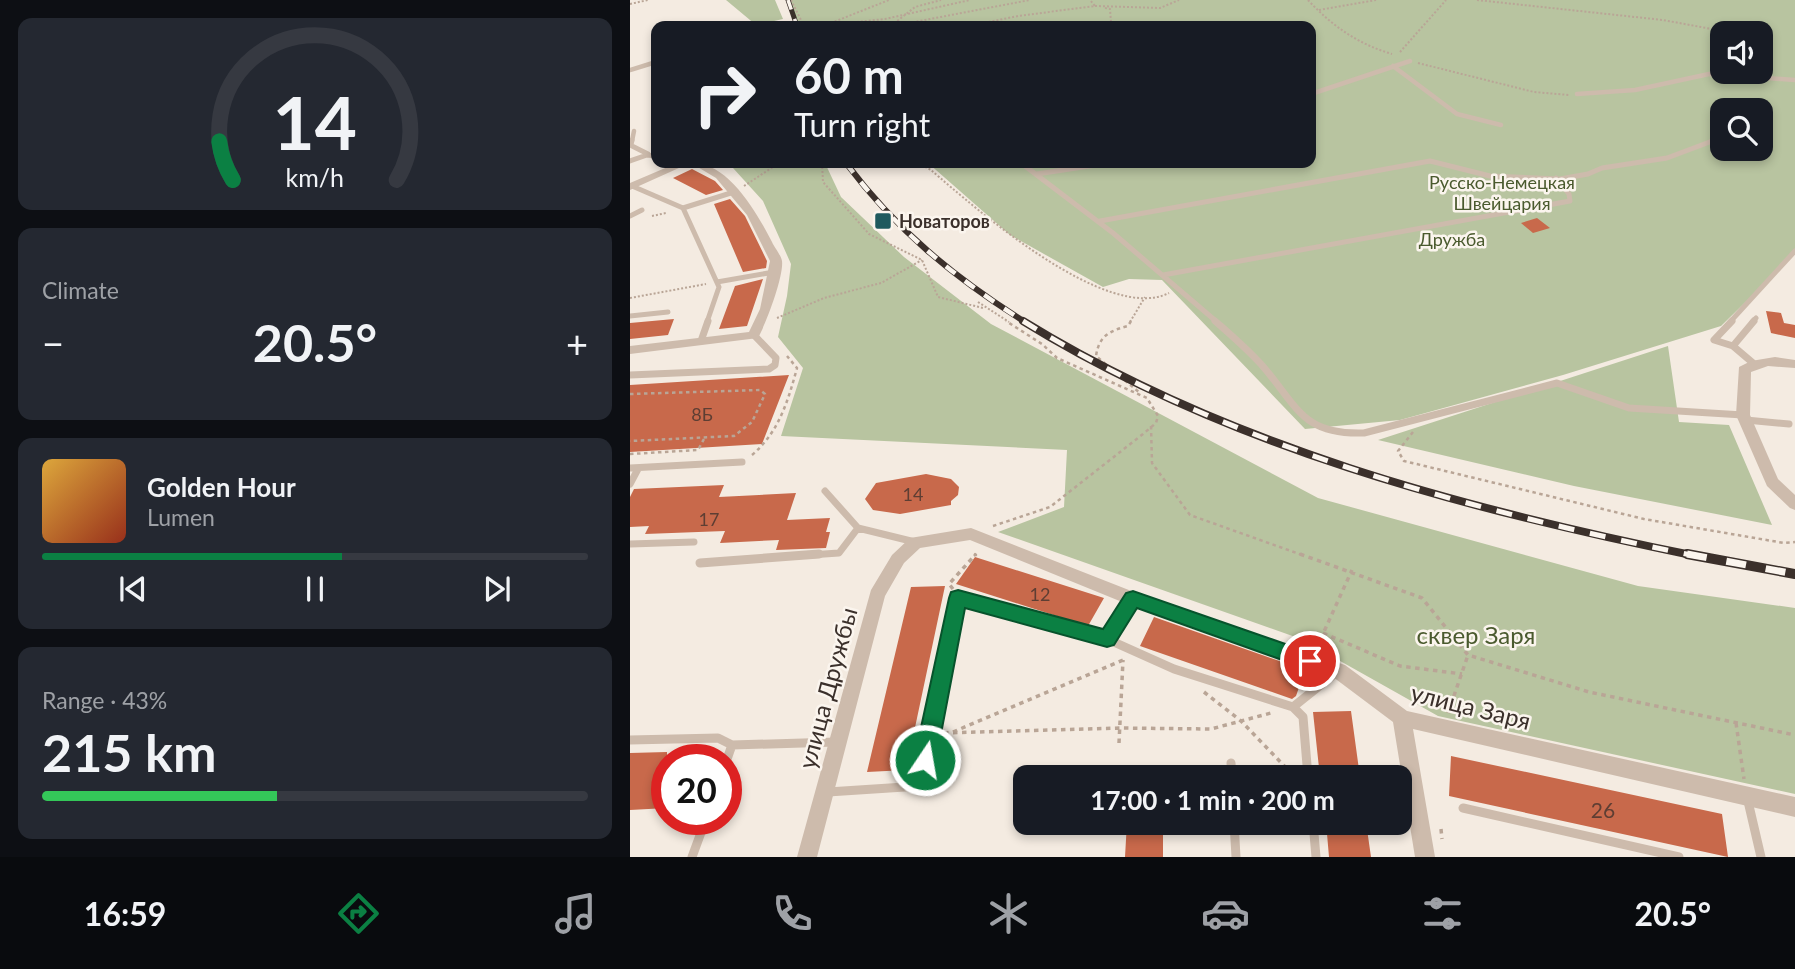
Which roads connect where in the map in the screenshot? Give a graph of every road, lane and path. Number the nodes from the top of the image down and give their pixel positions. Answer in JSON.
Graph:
{"nodes":[{"id":1,"x":648,"y":0,"type":"edge"},
{"id":2,"x":791,"y":0,"type":"edge"},
{"id":3,"x":889,"y":0,"type":"edge"},
{"id":4,"x":940,"y":0,"type":"edge"},
{"id":5,"x":970,"y":0,"type":"edge"},
{"id":6,"x":1030,"y":0,"type":"edge"},
{"id":7,"x":1090,"y":0,"type":"edge"},
{"id":8,"x":1179,"y":0,"type":"edge"},
{"id":9,"x":1308,"y":0,"type":"edge"},
{"id":10,"x":1376,"y":0,"type":"edge"},
{"id":11,"x":1446,"y":0,"type":"edge"},
{"id":12,"x":1477,"y":0,"type":"edge"},
{"id":13,"x":630,"y":4,"type":"edge"},
{"id":14,"x":1095,"y":5,"type":"junction"},
{"id":15,"x":1319,"y":10,"type":"junction"},
{"id":16,"x":902,"y":16,"type":"junction"},
{"id":17,"x":802,"y":21,"type":"edge"},
{"id":18,"x":834,"y":21,"type":"edge"},
{"id":19,"x":857,"y":21,"type":"edge"},
{"id":20,"x":897,"y":21,"type":"edge"},
{"id":21,"x":919,"y":21,"type":"edge"},
{"id":22,"x":994,"y":21,"type":"edge"},
{"id":23,"x":1111,"y":21,"type":"edge"},
{"id":24,"x":1710,"y":29,"type":"edge"},
{"id":25,"x":1410,"y":61,"type":"joint"},
{"id":26,"x":651,"y":64,"type":"edge"},
{"id":27,"x":1393,"y":65,"type":"junction"},
{"id":28,"x":630,"y":70,"type":"edge"},
{"id":29,"x":1795,"y":80,"type":"edge"},
{"id":30,"x":1316,"y":92,"type":"edge"},
{"id":31,"x":1577,"y":94,"type":"joint"},
{"id":32,"x":1501,"y":125,"type":"dead end"},
{"id":33,"x":634,"y":131,"type":"dead end"},
{"id":34,"x":1710,"y":142,"type":"edge"},
{"id":35,"x":631,"y":145,"type":"edge"},
{"id":36,"x":648,"y":155,"type":"junction"},
{"id":37,"x":651,"y":155,"type":"edge"},
{"id":38,"x":630,"y":161,"type":"edge"},
{"id":39,"x":673,"y":168,"type":"edge"},
{"id":40,"x":705,"y":168,"type":"edge"},
{"id":41,"x":771,"y":168,"type":"edge"},
{"id":42,"x":822,"y":168,"type":"edge"},
{"id":43,"x":927,"y":168,"type":"edge"},
{"id":44,"x":1028,"y":168,"type":"edge"},
{"id":45,"x":1076,"y":168,"type":"edge"},
{"id":46,"x":1037,"y":174,"type":"junction"},
{"id":47,"x":1556,"y":178,"type":"junction"},
{"id":48,"x":631,"y":186,"type":"edge"},
{"id":49,"x":734,"y":192,"type":"junction"},
{"id":50,"x":683,"y":208,"type":"junction"},
{"id":51,"x":642,"y":210,"type":"dead end"},
{"id":52,"x":630,"y":216,"type":"edge"},
{"id":53,"x":651,"y":217,"type":"dead end"},
{"id":54,"x":1100,"y":221,"type":"junction"},
{"id":55,"x":1795,"y":251,"type":"edge"},
{"id":56,"x":922,"y":260,"type":"junction"},
{"id":57,"x":774,"y":272,"type":"junction"},
{"id":58,"x":1163,"y":275,"type":"junction"},
{"id":59,"x":717,"y":282,"type":"junction"},
{"id":60,"x":1178,"y":287,"type":"junction"},
{"id":61,"x":1145,"y":297,"type":"junction"},
{"id":62,"x":630,"y":298,"type":"edge"},
{"id":63,"x":978,"y":302,"type":"dead end"},
{"id":64,"x":986,"y":309,"type":"junction"},
{"id":65,"x":668,"y":312,"type":"dead end"},
{"id":66,"x":630,"y":316,"type":"edge"},
{"id":67,"x":1756,"y":318,"type":"dead end"},
{"id":68,"x":755,"y":333,"type":"junction"},
{"id":69,"x":701,"y":341,"type":"junction"},
{"id":70,"x":1733,"y":346,"type":"junction"},
{"id":71,"x":781,"y":348,"type":"dead end"},
{"id":72,"x":630,"y":350,"type":"edge"},
{"id":73,"x":1753,"y":363,"type":"junction"},
{"id":74,"x":1795,"y":364,"type":"edge"},
{"id":75,"x":630,"y":375,"type":"edge"},
{"id":76,"x":656,"y":387,"type":"dead end"},
{"id":77,"x":630,"y":394,"type":"edge"},
{"id":78,"x":652,"y":394,"type":"junction"},
{"id":79,"x":1145,"y":397,"type":"junction"},
{"id":80,"x":1744,"y":418,"type":"junction"},
{"id":81,"x":1424,"y":419,"type":"junction"},
{"id":82,"x":1788,"y":424,"type":"dead end"},
{"id":83,"x":1151,"y":426,"type":"junction"},
{"id":84,"x":705,"y":438,"type":"junction"},
{"id":85,"x":630,"y":441,"type":"edge"},
{"id":86,"x":630,"y":454,"type":"edge"},
{"id":87,"x":742,"y":462,"type":"joint"},
{"id":88,"x":634,"y":468,"type":"edge"},
{"id":89,"x":630,"y":484,"type":"edge"},
{"id":90,"x":825,"y":491,"type":"dead end"},
{"id":91,"x":1795,"y":504,"type":"edge"},
{"id":92,"x":858,"y":528,"type":"junction"},
{"id":93,"x":971,"y":534,"type":"junction"},
{"id":94,"x":694,"y":542,"type":"dead end"},
{"id":95,"x":916,"y":542,"type":"junction"},
{"id":96,"x":1795,"y":542,"type":"edge"},
{"id":97,"x":630,"y":544,"type":"edge"},
{"id":98,"x":996,"y":544,"type":"junction"},
{"id":99,"x":700,"y":563,"type":"dead end"},
{"id":100,"x":1352,"y":570,"type":"junction"},
{"id":101,"x":958,"y":598,"type":"junction"},
{"id":102,"x":1133,"y":599,"type":"junction"},
{"id":103,"x":1323,"y":633,"type":"junction"},
{"id":104,"x":1107,"y":639,"type":"junction"},
{"id":105,"x":1468,"y":655,"type":"junction"},
{"id":106,"x":1310,"y":661,"type":"junction"},
{"id":107,"x":1339,"y":671,"type":"junction"},
{"id":108,"x":1462,"y":674,"type":"junction"},
{"id":109,"x":1203,"y":691,"type":"dead end"},
{"id":110,"x":1293,"y":707,"type":"junction"},
{"id":111,"x":1402,"y":718,"type":"junction"},
{"id":112,"x":1241,"y":721,"type":"junction"},
{"id":113,"x":1736,"y":722,"type":"junction"},
{"id":114,"x":1444,"y":727,"type":"junction"},
{"id":115,"x":1120,"y":728,"type":"junction"},
{"id":116,"x":950,"y":733,"type":"junction"},
{"id":117,"x":930,"y":734,"type":"junction"},
{"id":118,"x":1795,"y":735,"type":"edge"},
{"id":119,"x":630,"y":740,"type":"edge"},
{"id":120,"x":838,"y":742,"type":"junction"},
{"id":121,"x":1119,"y":743,"type":"dead end"},
{"id":122,"x":730,"y":744,"type":"edge"},
{"id":123,"x":742,"y":745,"type":"edge"},
{"id":124,"x":1283,"y":765,"type":"edge"},
{"id":125,"x":1307,"y":765,"type":"edge"},
{"id":126,"x":826,"y":792,"type":"junction"},
{"id":127,"x":1746,"y":796,"type":"junction"},
{"id":128,"x":1795,"y":807,"type":"edge"},
{"id":129,"x":1463,"y":808,"type":"dead end"},
{"id":130,"x":1441,"y":830,"type":"dead end"},
{"id":131,"x":700,"y":835,"type":"edge"},
{"id":132,"x":1235,"y":835,"type":"edge"},
{"id":133,"x":1314,"y":835,"type":"edge"},
{"id":134,"x":1442,"y":839,"type":"dead end"},
{"id":135,"x":692,"y":857,"type":"edge"},
{"id":136,"x":807,"y":857,"type":"edge"},
{"id":137,"x":1236,"y":857,"type":"edge"},
{"id":138,"x":1316,"y":857,"type":"edge"},
{"id":139,"x":1425,"y":857,"type":"edge"},
{"id":140,"x":1679,"y":857,"type":"edge"},
{"id":141,"x":1761,"y":857,"type":"edge"}],
"edges":[{"from":1,"to":13,"type":"path"},
{"from":2,"to":17,"type":"path"},
{"from":3,"to":18,"type":"path"},
{"from":4,"to":16,"type":"path"},
{"from":5,"to":16,"type":"path"},
{"from":6,"to":21,"type":"path"},
{"from":7,"to":14,"type":"path"},
{"from":8,"to":14,"type":"path"},
{"from":9,"to":15,"type":"path"},
{"from":10,"to":15,"type":"path"},
{"from":11,"to":15,"type":"path"},
{"from":12,"to":24,"type":"path"},
{"from":14,"to":22,"type":"path"},
{"from":14,"to":23,"type":"path"},
{"from":16,"to":19,"type":"path"},
{"from":16,"to":20,"type":"path"},
{"from":25,"to":27,"type":"lane"},
{"from":25,"to":31,"type":"path"},
{"from":26,"to":28,"type":"lane"},
{"from":27,"to":30,"type":"lane"},
{"from":27,"to":32,"type":"lane"},
{"from":29,"to":31,"type":"lane"},
{"from":33,"to":35,"type":"lane"},
{"from":34,"to":47,"type":"lane"},
{"from":35,"to":36,"type":"lane"},
{"from":36,"to":37,"type":"lane"},
{"from":36,"to":38,"type":"lane"},
{"from":39,"to":48,"type":"street"},
{"from":40,"to":49,"type":"street"},
{"from":41,"to":49,"type":"path"},
{"from":42,"to":56,"type":"path"},
{"from":43,"to":61,"type":"path"},
{"from":44,"to":46,"type":"lane"},
{"from":45,"to":46,"type":"lane"},
{"from":46,"to":54,"type":"lane"},
{"from":47,"to":54,"type":"lane"},
{"from":47,"to":58,"type":"lane"},
{"from":48,"to":50,"type":"lane"},
{"from":49,"to":50,"type":"lane"},
{"from":49,"to":57,"type":"street"},
{"from":50,"to":53,"type":"path"},
{"from":50,"to":59,"type":"lane"},
{"from":51,"to":52,"type":"lane"},
{"from":54,"to":58,"type":"lane"},
{"from":55,"to":70,"type":"lane"},
{"from":56,"to":64,"type":"path"},
{"from":56,"to":68,"type":"path"},
{"from":57,"to":59,"type":"lane"},
{"from":57,"to":68,"type":"street"},
{"from":58,"to":60,"type":"lane"},
{"from":59,"to":62,"type":"path"},
{"from":59,"to":69,"type":"lane"},
{"from":60,"to":61,"type":"path"},
{"from":60,"to":81,"type":"lane"},
{"from":61,"to":79,"type":"path"},
{"from":63,"to":64,"type":"path"},
{"from":64,"to":79,"type":"path"},
{"from":65,"to":66,"type":"lane"},
{"from":67,"to":70,"type":"lane"},
{"from":68,"to":69,"type":"street"},
{"from":68,"to":75,"type":"lane"},
{"from":69,"to":72,"type":"street"},
{"from":70,"to":73,"type":"lane"},
{"from":71,"to":87,"type":"path"},
{"from":73,"to":74,"type":"street"},
{"from":73,"to":80,"type":"street"},
{"from":76,"to":78,"type":"path"},
{"from":77,"to":78,"type":"path"},
{"from":78,"to":84,"type":"path"},
{"from":79,"to":83,"type":"path"},
{"from":80,"to":81,"type":"lane"},
{"from":80,"to":82,"type":"lane"},
{"from":80,"to":91,"type":"street"},
{"from":81,"to":96,"type":"path"},
{"from":83,"to":93,"type":"path"},
{"from":83,"to":100,"type":"path"},
{"from":84,"to":85,"type":"path"},
{"from":84,"to":86,"type":"path"},
{"from":87,"to":88,"type":"lane"},
{"from":88,"to":89,"type":"lane"},
{"from":90,"to":92,"type":"lane"},
{"from":92,"to":95,"type":"lane"},
{"from":92,"to":99,"type":"lane"},
{"from":93,"to":95,"type":"street"},
{"from":93,"to":98,"type":"street","name":"улица Заря"},
{"from":94,"to":97,"type":"lane"},
{"from":95,"to":120,"type":"street","name":"улица Дружбы"},
{"from":98,"to":101,"type":"path"},
{"from":98,"to":102,"type":"street","name":"улица Заря"},
{"from":100,"to":103,"type":"path"},
{"from":100,"to":105,"type":"path"},
{"from":101,"to":104,"type":"lane"},
{"from":101,"to":117,"type":"lane"},
{"from":102,"to":104,"type":"lane"},
{"from":102,"to":106,"type":"street","name":"улица Заря"},
{"from":103,"to":106,"type":"path"},
{"from":103,"to":108,"type":"path"},
{"from":104,"to":110,"type":"lane"},
{"from":105,"to":108,"type":"path"},
{"from":105,"to":113,"type":"path"},
{"from":106,"to":107,"type":"street","name":"улица Заря"},
{"from":107,"to":110,"type":"lane"},
{"from":107,"to":111,"type":"street","name":"улица Заря"},
{"from":108,"to":114,"type":"path"},
{"from":109,"to":112,"type":"path"},
{"from":110,"to":112,"type":"path"},
{"from":110,"to":125,"type":"lane"},
{"from":111,"to":114,"type":"street","name":"улица Заря"},
{"from":111,"to":139,"type":"street"},
{"from":112,"to":115,"type":"path"},
{"from":112,"to":124,"type":"path"},
{"from":113,"to":118,"type":"path"},
{"from":113,"to":127,"type":"path"},
{"from":114,"to":127,"type":"street","name":"улица Заря"},
{"from":115,"to":116,"type":"path"},
{"from":115,"to":116,"type":"path"},
{"from":115,"to":121,"type":"path"},
{"from":116,"to":117,"type":"path"},
{"from":117,"to":126,"type":"lane"},
{"from":119,"to":122,"type":"lane"},
{"from":120,"to":123,"type":"lane"},
{"from":120,"to":126,"type":"street","name":"улица Дружбы"},
{"from":126,"to":136,"type":"street","name":"улица Дружбы"},
{"from":127,"to":128,"type":"street","name":"улица Заря"},
{"from":127,"to":141,"type":"lane"},
{"from":129,"to":140,"type":"lane"},
{"from":130,"to":134,"type":"path"},
{"from":131,"to":135,"type":"lane"},
{"from":132,"to":137,"type":"lane"},
{"from":133,"to":138,"type":"lane"}]}
